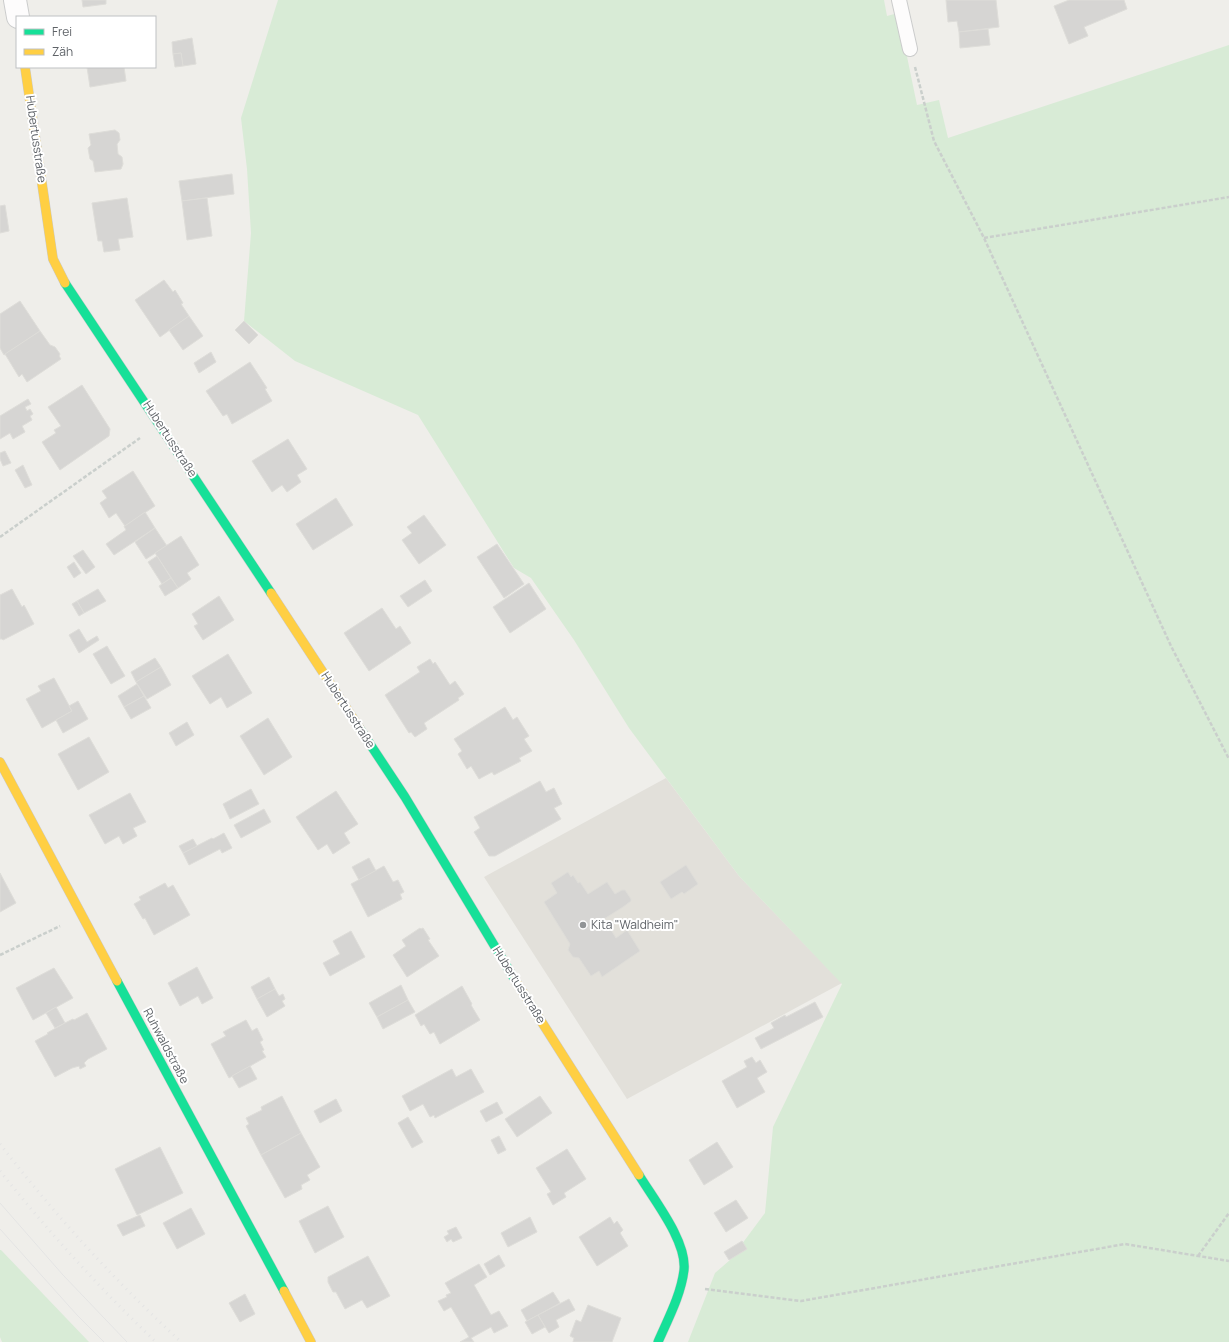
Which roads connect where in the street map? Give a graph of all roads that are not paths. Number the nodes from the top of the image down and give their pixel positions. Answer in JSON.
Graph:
{"nodes":[{"id":1,"x":15,"y":0,"type":"edge"},
{"id":2,"x":899,"y":0,"type":"edge"},
{"id":3,"x":18,"y":16,"type":"edge"},
{"id":4,"x":910,"y":49,"type":"road end"},
{"id":5,"x":25,"y":68,"type":"edge"},
{"id":6,"x":0,"y":762,"type":"edge"},
{"id":7,"x":311,"y":1342,"type":"edge"},
{"id":8,"x":658,"y":1342,"type":"edge"}],
"edges":[{"from":1,"to":3,"type":"street"},
{"from":2,"to":4,"type":"lane"},
{"from":5,"to":8,"type":"street","name":"Hubertusstraße"},
{"from":6,"to":7,"type":"street","name":"Ruhwaldstraße"}]}
